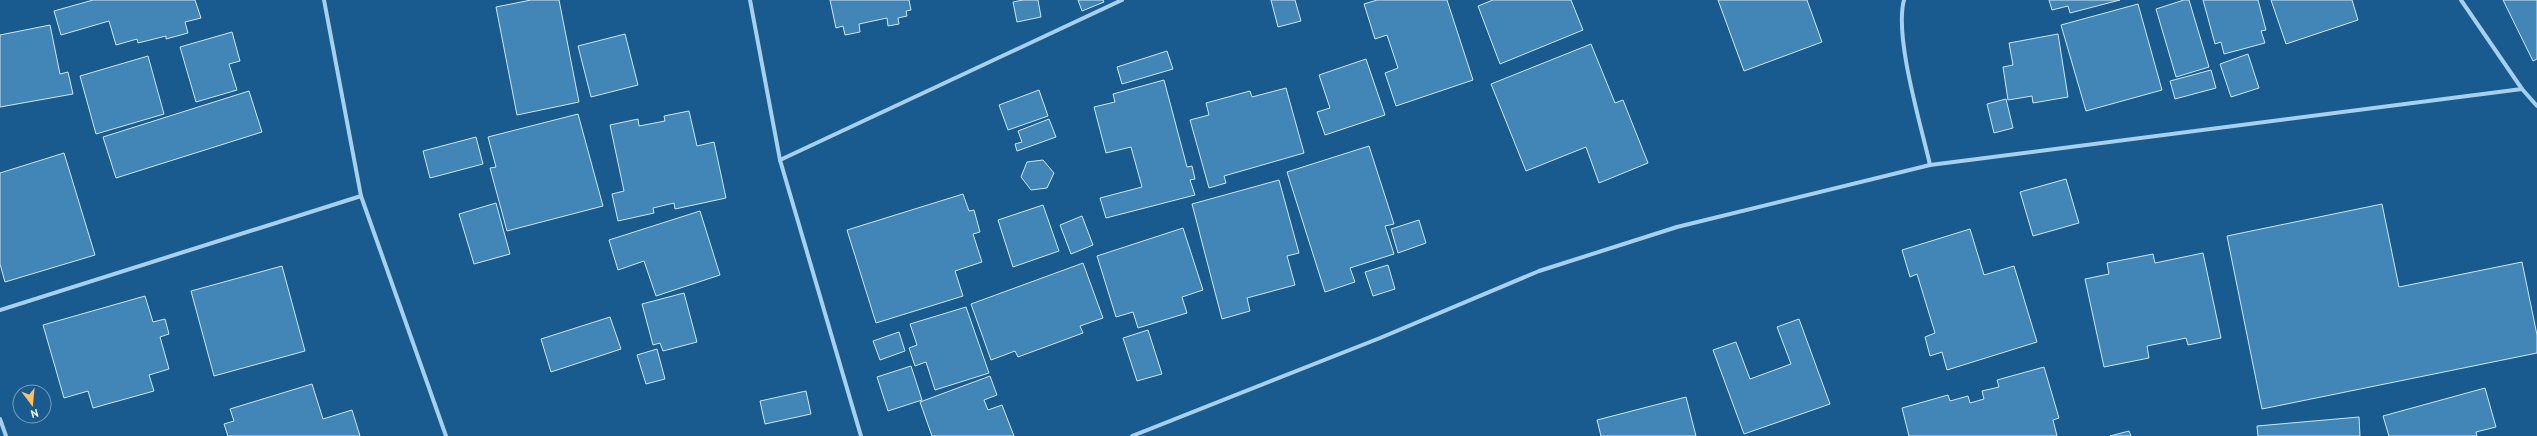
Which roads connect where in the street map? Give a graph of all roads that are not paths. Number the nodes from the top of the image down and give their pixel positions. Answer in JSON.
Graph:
{"nodes":[{"id":1,"x":324,"y":0,"type":"edge"},
{"id":2,"x":750,"y":0,"type":"edge"},
{"id":3,"x":1122,"y":0,"type":"edge"},
{"id":4,"x":1904,"y":0,"type":"edge"},
{"id":5,"x":2461,"y":0,"type":"edge"},
{"id":6,"x":2522,"y":89,"type":"junction"},
{"id":7,"x":2537,"y":106,"type":"edge"},
{"id":8,"x":780,"y":160,"type":"junction"},
{"id":9,"x":1930,"y":165,"type":"junction"},
{"id":10,"x":361,"y":196,"type":"junction"},
{"id":11,"x":0,"y":310,"type":"edge"},
{"id":12,"x":0,"y":419,"type":"edge"},
{"id":13,"x":6,"y":436,"type":"edge"},
{"id":14,"x":446,"y":436,"type":"edge"},
{"id":15,"x":861,"y":436,"type":"edge"},
{"id":16,"x":1132,"y":436,"type":"edge"}],
"edges":[{"from":1,"to":10,"type":"street"},
{"from":2,"to":8,"type":"street"},
{"from":3,"to":8,"type":"street"},
{"from":4,"to":9,"type":"street"},
{"from":5,"to":6,"type":"street"},
{"from":6,"to":7,"type":"street"},
{"from":6,"to":9,"type":"street"},
{"from":8,"to":15,"type":"street"},
{"from":9,"to":16,"type":"street"},
{"from":10,"to":11,"type":"street"},
{"from":10,"to":14,"type":"street"},
{"from":12,"to":13,"type":"street"}]}
